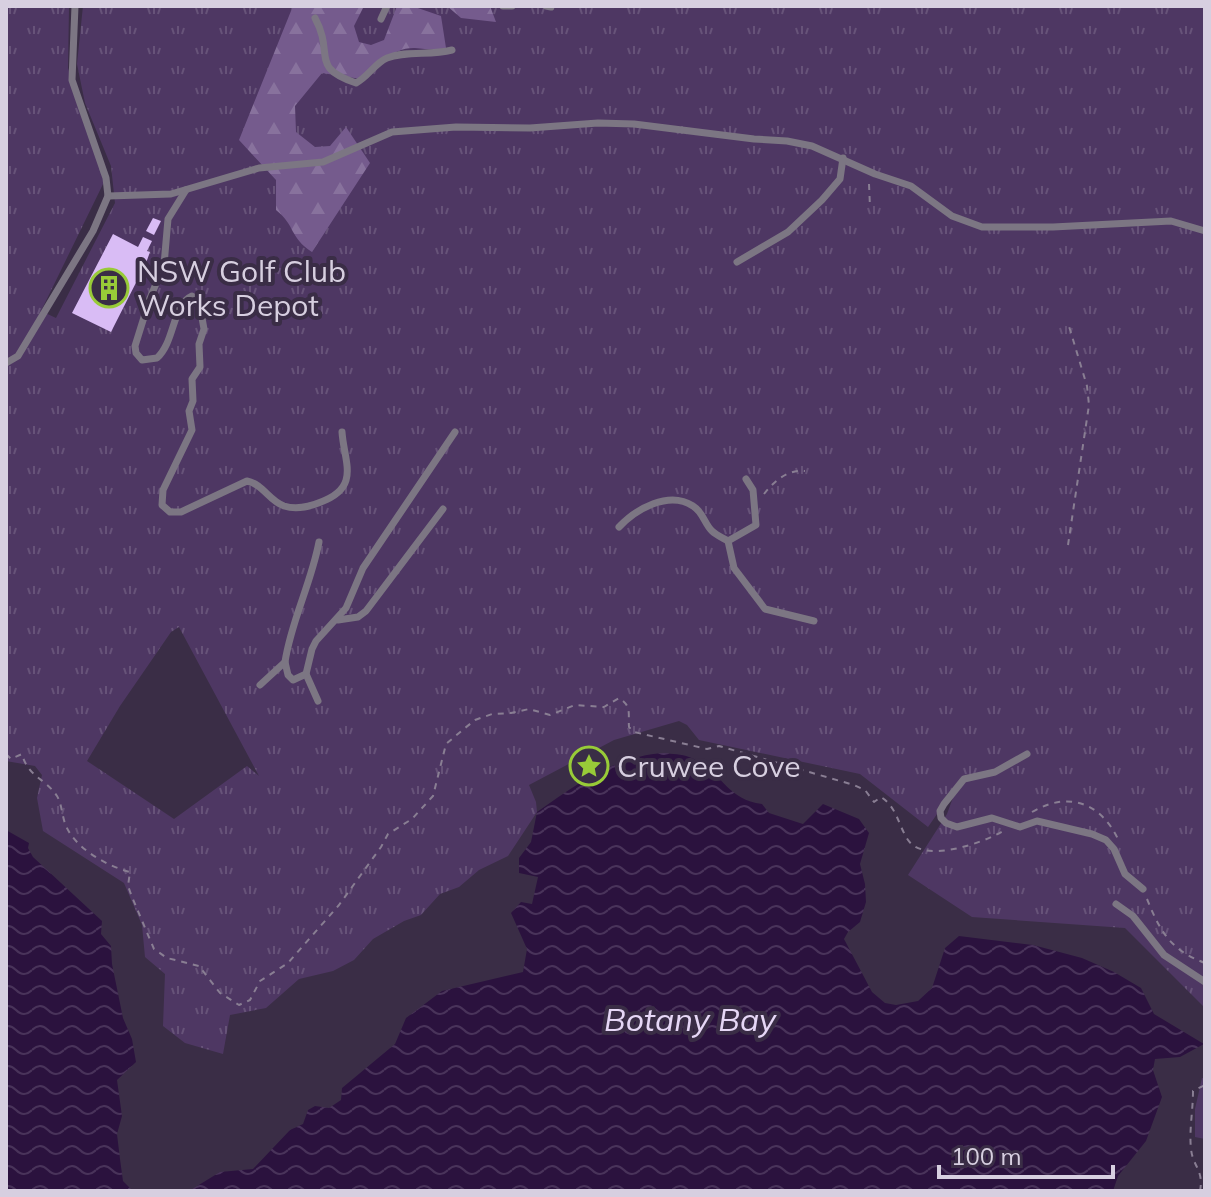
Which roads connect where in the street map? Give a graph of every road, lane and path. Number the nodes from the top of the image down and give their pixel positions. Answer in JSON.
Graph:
{"nodes":[{"id":1,"x":75,"y":6,"type":"edge"},
{"id":2,"x":387,"y":6,"type":"edge"},
{"id":3,"x":503,"y":6,"type":"edge"},
{"id":4,"x":512,"y":6,"type":"edge"},
{"id":5,"x":315,"y":18,"type":"dead end"},
{"id":6,"x":381,"y":19,"type":"dead end"},
{"id":7,"x":452,"y":50,"type":"dead end"},
{"id":8,"x":843,"y":158,"type":"junction"},
{"id":9,"x":868,"y":171,"type":"junction"},
{"id":10,"x":186,"y":190,"type":"junction"},
{"id":11,"x":108,"y":196,"type":"junction"},
{"id":12,"x":870,"y":207,"type":"dead end"},
{"id":13,"x":1205,"y":231,"type":"edge"},
{"id":14,"x":737,"y":262,"type":"dead end"},
{"id":15,"x":1068,"y":323,"type":"dead end"},
{"id":16,"x":6,"y":363,"type":"edge"},
{"id":17,"x":342,"y":432,"type":"dead end"},
{"id":18,"x":455,"y":432,"type":"dead end"},
{"id":19,"x":805,"y":471,"type":"dead end"},
{"id":20,"x":746,"y":479,"type":"dead end"},
{"id":21,"x":754,"y":508,"type":"junction"},
{"id":22,"x":443,"y":509,"type":"dead end"},
{"id":23,"x":619,"y":527,"type":"dead end"},
{"id":24,"x":728,"y":541,"type":"junction"},
{"id":25,"x":319,"y":542,"type":"dead end"},
{"id":26,"x":1068,"y":545,"type":"dead end"},
{"id":27,"x":338,"y":620,"type":"junction"},
{"id":28,"x":814,"y":621,"type":"dead end"},
{"id":29,"x":285,"y":662,"type":"junction"},
{"id":30,"x":306,"y":674,"type":"junction"},
{"id":31,"x":260,"y":685,"type":"dead end"},
{"id":32,"x":318,"y":701,"type":"dead end"},
{"id":33,"x":6,"y":754,"type":"edge"},
{"id":34,"x":1027,"y":754,"type":"dead end"},
{"id":35,"x":1013,"y":824,"type":"junction"},
{"id":36,"x":1121,"y":847,"type":"dead end"},
{"id":37,"x":1143,"y":889,"type":"joint"},
{"id":38,"x":1116,"y":904,"type":"dead end"},
{"id":39,"x":1205,"y":963,"type":"edge"},
{"id":40,"x":1205,"y":982,"type":"edge"},
{"id":41,"x":1205,"y":1085,"type":"edge"},
{"id":42,"x":1200,"y":1191,"type":"edge"}],
"edges":[{"from":1,"to":11,"type":"lane"},
{"from":2,"to":6,"type":"lane"},
{"from":3,"to":4,"type":"lane"},
{"from":5,"to":7,"type":"lane"},
{"from":8,"to":9,"type":"lane"},
{"from":8,"to":10,"type":"lane"},
{"from":8,"to":14,"type":"lane"},
{"from":9,"to":12,"type":"path"},
{"from":9,"to":13,"type":"lane"},
{"from":10,"to":11,"type":"lane"},
{"from":10,"to":17,"type":"lane"},
{"from":11,"to":16,"type":"lane"},
{"from":15,"to":26,"type":"path"},
{"from":18,"to":27,"type":"lane"},
{"from":19,"to":21,"type":"path"},
{"from":20,"to":21,"type":"lane"},
{"from":21,"to":24,"type":"lane"},
{"from":22,"to":27,"type":"lane"},
{"from":23,"to":24,"type":"lane"},
{"from":24,"to":28,"type":"lane"},
{"from":25,"to":29,"type":"lane"},
{"from":27,"to":30,"type":"lane"},
{"from":29,"to":30,"type":"lane"},
{"from":29,"to":31,"type":"lane"},
{"from":30,"to":32,"type":"lane"},
{"from":33,"to":35,"type":"path"},
{"from":34,"to":35,"type":"lane"},
{"from":35,"to":36,"type":"path"},
{"from":35,"to":37,"type":"lane"},
{"from":37,"to":39,"type":"path"},
{"from":38,"to":40,"type":"lane"},
{"from":41,"to":42,"type":"path"}]}
